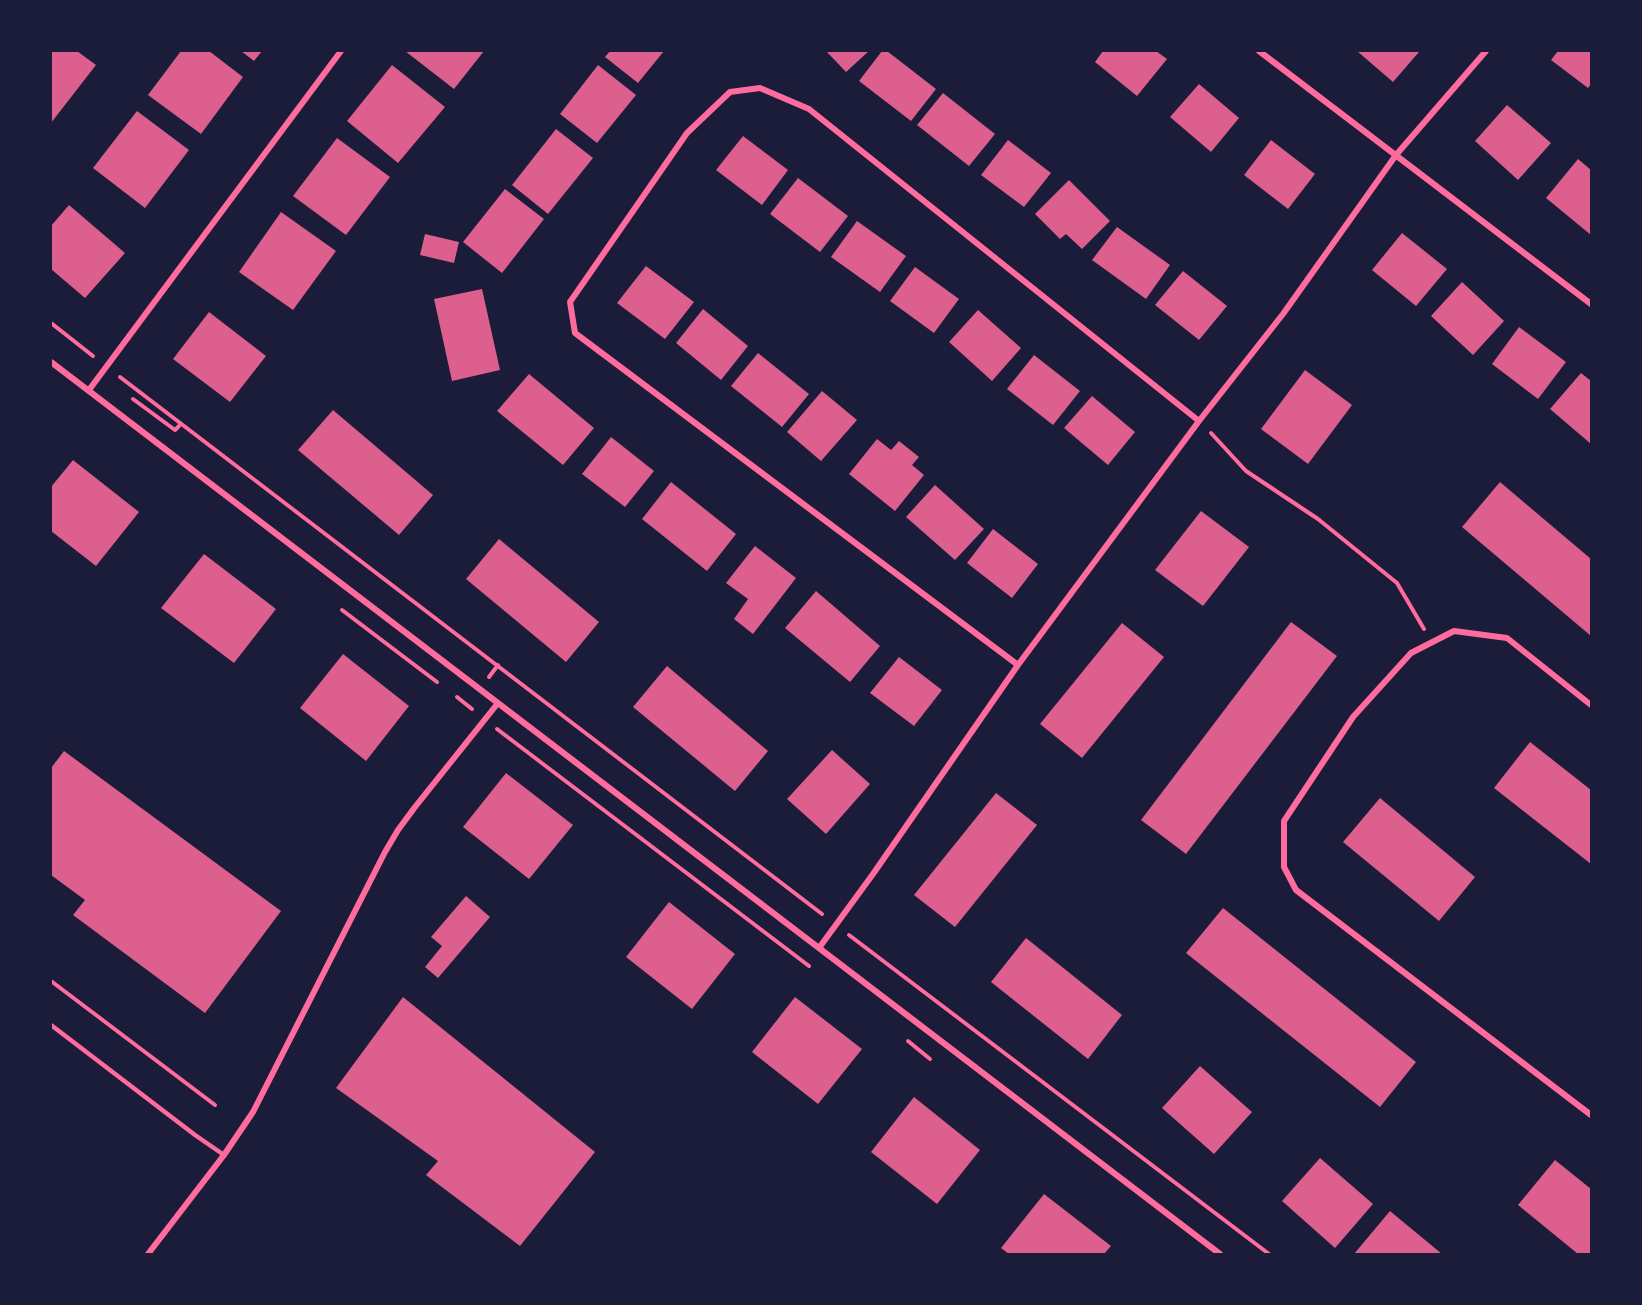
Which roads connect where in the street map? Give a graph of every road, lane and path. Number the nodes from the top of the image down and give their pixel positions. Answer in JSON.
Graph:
{"nodes":[{"id":1,"x":341,"y":51,"type":"edge"},
{"id":2,"x":1258,"y":51,"type":"edge"},
{"id":3,"x":1486,"y":51,"type":"edge"},
{"id":4,"x":1395,"y":155,"type":"junction"},
{"id":5,"x":1591,"y":304,"type":"edge"},
{"id":6,"x":51,"y":324,"type":"edge"},
{"id":7,"x":78,"y":345,"type":"dead end"},
{"id":8,"x":51,"y":362,"type":"edge"},
{"id":9,"x":136,"y":389,"type":"dead end"},
{"id":10,"x":89,"y":390,"type":"junction"},
{"id":11,"x":134,"y":399,"type":"dead end"},
{"id":12,"x":1199,"y":421,"type":"junction"},
{"id":13,"x":179,"y":426,"type":"dead end"},
{"id":14,"x":341,"y":609,"type":"dead end"},
{"id":15,"x":1432,"y":642,"type":"junction"},
{"id":16,"x":498,"y":665,"type":"junction"},
{"id":17,"x":1018,"y":665,"type":"junction"},
{"id":18,"x":489,"y":677,"type":"dead end"},
{"id":19,"x":437,"y":682,"type":"dead end"},
{"id":20,"x":498,"y":703,"type":"junction"},
{"id":21,"x":1591,"y":705,"type":"edge"},
{"id":22,"x":513,"y":741,"type":"dead end"},
{"id":23,"x":807,"y":902,"type":"dead end"},
{"id":24,"x":819,"y":948,"type":"junction"},
{"id":25,"x":869,"y":950,"type":"dead end"},
{"id":26,"x":816,"y":971,"type":"dead end"},
{"id":27,"x":51,"y":981,"type":"edge"},
{"id":28,"x":51,"y":1025,"type":"edge"},
{"id":29,"x":215,"y":1105,"type":"dead end"},
{"id":30,"x":1591,"y":1115,"type":"edge"},
{"id":31,"x":224,"y":1155,"type":"junction"},
{"id":32,"x":148,"y":1254,"type":"edge"},
{"id":33,"x":1220,"y":1254,"type":"edge"},
{"id":34,"x":1269,"y":1254,"type":"edge"}],
"edges":[{"from":1,"to":10,"type":"street"},
{"from":2,"to":4,"type":"street"},
{"from":3,"to":4,"type":"street"},
{"from":4,"to":5,"type":"street"},
{"from":4,"to":12,"type":"street"},
{"from":6,"to":7,"type":"path"},
{"from":8,"to":10,"type":"street"},
{"from":9,"to":16,"type":"path"},
{"from":10,"to":20,"type":"street"},
{"from":11,"to":13,"type":"path"},
{"from":12,"to":15,"type":"path"},
{"from":12,"to":17,"type":"street"},
{"from":12,"to":17,"type":"street"},
{"from":14,"to":19,"type":"path"},
{"from":15,"to":21,"type":"street"},
{"from":15,"to":30,"type":"street"},
{"from":16,"to":18,"type":"path"},
{"from":16,"to":23,"type":"path"},
{"from":17,"to":24,"type":"street"},
{"from":20,"to":24,"type":"street"},
{"from":20,"to":31,"type":"street"},
{"from":22,"to":26,"type":"path"},
{"from":24,"to":33,"type":"street"},
{"from":25,"to":34,"type":"path"},
{"from":27,"to":29,"type":"path"},
{"from":28,"to":31,"type":"lane"},
{"from":31,"to":32,"type":"street"}]}
